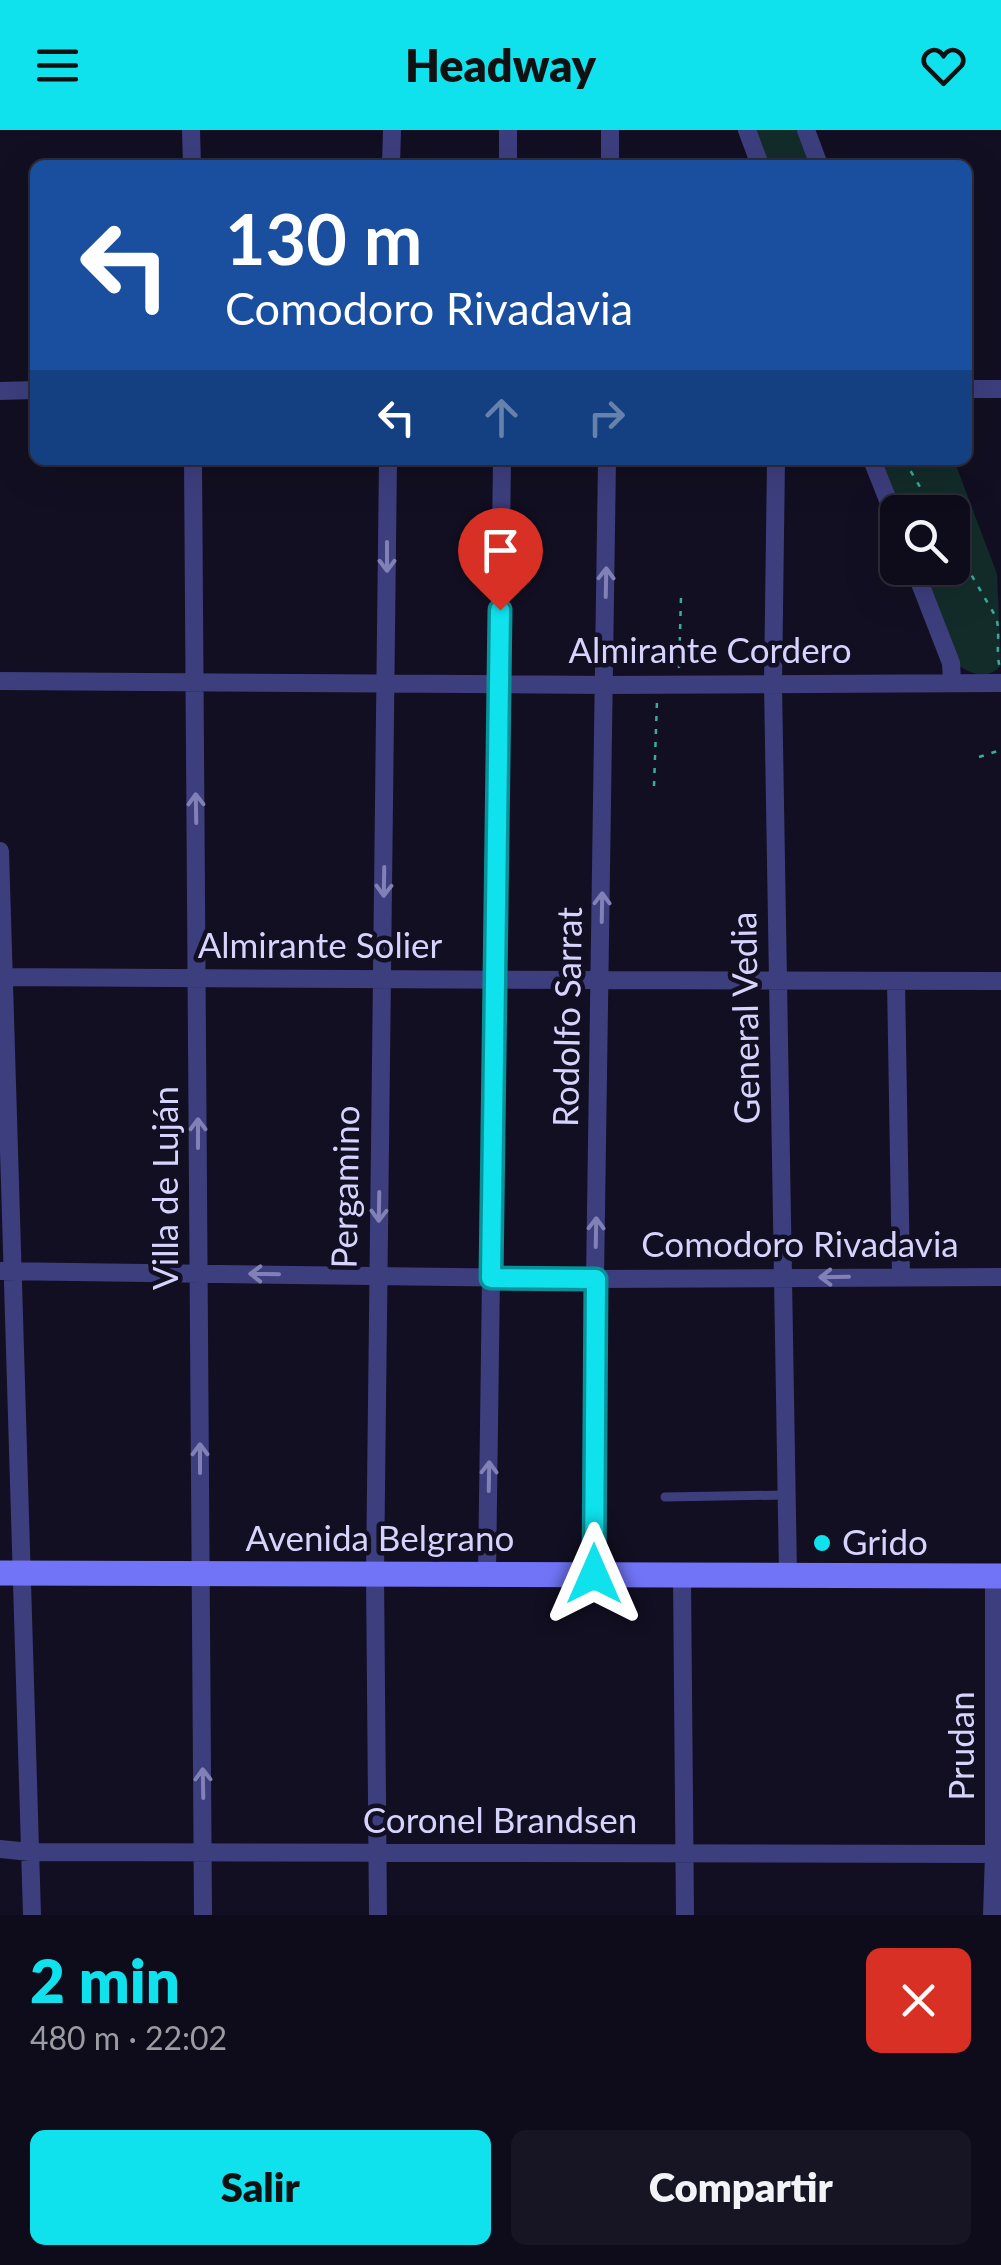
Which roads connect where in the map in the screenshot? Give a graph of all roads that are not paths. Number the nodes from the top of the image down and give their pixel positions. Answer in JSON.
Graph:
{"nodes":[{"id":1,"x":191,"y":130,"type":"edge"},
{"id":2,"x":392,"y":130,"type":"edge"},
{"id":3,"x":508,"y":130,"type":"edge"},
{"id":4,"x":610,"y":130,"type":"edge"},
{"id":5,"x":747,"y":130,"type":"edge"},
{"id":6,"x":806,"y":130,"type":"edge"},
{"id":7,"x":192,"y":160,"type":"edge"},
{"id":8,"x":392,"y":160,"type":"edge"},
{"id":9,"x":508,"y":160,"type":"edge"},
{"id":10,"x":610,"y":160,"type":"edge"},
{"id":11,"x":758,"y":160,"type":"edge"},
{"id":12,"x":817,"y":160,"type":"edge"},
{"id":13,"x":972,"y":389,"type":"edge"},
{"id":14,"x":1001,"y":389,"type":"edge"},
{"id":15,"x":30,"y":390,"type":"edge"},
{"id":16,"x":0,"y":391,"type":"edge"},
{"id":17,"x":193,"y":465,"type":"edge"},
{"id":18,"x":388,"y":465,"type":"edge"},
{"id":19,"x":502,"y":465,"type":"edge"},
{"id":20,"x":608,"y":465,"type":"edge"},
{"id":21,"x":776,"y":465,"type":"edge"},
{"id":22,"x":874,"y":465,"type":"edge"},
{"id":23,"x":886,"y":495,"type":"edge"},
{"id":24,"x":920,"y":585,"type":"edge"},
{"id":25,"x":0,"y":680,"type":"edge"},
{"id":26,"x":194,"y":680,"type":"junction"},
{"id":27,"x":952,"y":681,"type":"junction"},
{"id":28,"x":386,"y":682,"type":"junction"},
{"id":29,"x":1001,"y":683,"type":"edge"},
{"id":30,"x":498,"y":684,"type":"junction"},
{"id":31,"x":604,"y":684,"type":"junction"},
{"id":32,"x":773,"y":684,"type":"junction"},
{"id":33,"x":0,"y":850,"type":"edge"},
{"id":34,"x":2,"y":976,"type":"edge"},
{"id":35,"x":496,"y":978,"type":"junction"},
{"id":36,"x":198,"y":979,"type":"junction"},
{"id":37,"x":382,"y":979,"type":"junction"},
{"id":38,"x":601,"y":980,"type":"junction"},
{"id":39,"x":778,"y":980,"type":"junction"},
{"id":40,"x":896,"y":981,"type":"junction"},
{"id":41,"x":1001,"y":981,"type":"edge"},
{"id":42,"x":6,"y":1271,"type":"edge"},
{"id":43,"x":198,"y":1273,"type":"junction"},
{"id":44,"x":377,"y":1276,"type":"junction"},
{"id":45,"x":902,"y":1276,"type":"junction"},
{"id":46,"x":1001,"y":1277,"type":"edge"},
{"id":47,"x":491,"y":1278,"type":"junction"},
{"id":48,"x":782,"y":1278,"type":"junction"},
{"id":49,"x":596,"y":1279,"type":"junction"},
{"id":50,"x":786,"y":1495,"type":"junction"},
{"id":51,"x":664,"y":1497,"type":"dead end"},
{"id":52,"x":11,"y":1574,"type":"edge"},
{"id":53,"x":375,"y":1574,"type":"junction"},
{"id":54,"x":487,"y":1574,"type":"junction"},
{"id":55,"x":594,"y":1574,"type":"junction"},
{"id":56,"x":788,"y":1574,"type":"junction"},
{"id":57,"x":201,"y":1575,"type":"junction"},
{"id":58,"x":998,"y":1576,"type":"edge"},
{"id":59,"x":682,"y":1577,"type":"junction"},
{"id":60,"x":0,"y":1849,"type":"edge"},
{"id":61,"x":204,"y":1851,"type":"junction"},
{"id":62,"x":30,"y":1852,"type":"junction"},
{"id":63,"x":378,"y":1853,"type":"junction"},
{"id":64,"x":684,"y":1853,"type":"junction"},
{"id":65,"x":998,"y":1854,"type":"edge"},
{"id":66,"x":32,"y":1915,"type":"edge"},
{"id":67,"x":203,"y":1915,"type":"edge"},
{"id":68,"x":378,"y":1915,"type":"edge"},
{"id":69,"x":685,"y":1915,"type":"edge"},
{"id":70,"x":992,"y":1915,"type":"edge"}],
"edges":[{"from":1,"to":7,"type":"street"},
{"from":2,"to":8,"type":"street"},
{"from":3,"to":9,"type":"street"},
{"from":4,"to":10,"type":"street"},
{"from":5,"to":11,"type":"street"},
{"from":6,"to":12,"type":"street"},
{"from":13,"to":14,"type":"street"},
{"from":15,"to":16,"type":"street"},
{"from":17,"to":26,"type":"street","name":"Villa de Luján"},
{"from":18,"to":28,"type":"street","name":"Pergamino","one_way":true},
{"from":19,"to":30,"type":"street"},
{"from":31,"to":20,"type":"street","name":"Rodolfo Sarrat","one_way":true},
{"from":21,"to":32,"type":"street","name":"General Vedia"},
{"from":22,"to":23,"type":"street"},
{"from":24,"to":27,"type":"street"},
{"from":25,"to":26,"type":"street","name":"Almirante Cordero"},
{"from":26,"to":28,"type":"street","name":"Almirante Cordero"},
{"from":36,"to":26,"type":"street","name":"Villa de Luján","one_way":true},
{"from":27,"to":29,"type":"street","name":"Almirante Cordero"},
{"from":27,"to":32,"type":"street","name":"Almirante Cordero"},
{"from":28,"to":30,"type":"street","name":"Almirante Cordero"},
{"from":28,"to":37,"type":"street","name":"Pergamino","one_way":true},
{"from":30,"to":31,"type":"street","name":"Almirante Cordero"},
{"from":30,"to":35,"type":"street"},
{"from":31,"to":32,"type":"street","name":"Almirante Cordero"},
{"from":38,"to":31,"type":"street","name":"Rodolfo Sarrat","one_way":true},
{"from":32,"to":39,"type":"street","name":"General Vedia"},
{"from":33,"to":34,"type":"street"},
{"from":34,"to":36,"type":"street","name":"Almirante Solier"},
{"from":34,"to":42,"type":"street"},
{"from":35,"to":37,"type":"street","name":"Almirante Solier"},
{"from":35,"to":38,"type":"street","name":"Almirante Solier"},
{"from":35,"to":47,"type":"street"},
{"from":36,"to":37,"type":"street","name":"Almirante Solier"},
{"from":43,"to":36,"type":"street","name":"Villa de Luján","one_way":true},
{"from":37,"to":44,"type":"street","name":"Pergamino","one_way":true},
{"from":38,"to":39,"type":"street","name":"Almirante Solier"},
{"from":49,"to":38,"type":"street","name":"Rodolfo Sarrat","one_way":true},
{"from":39,"to":40,"type":"street","name":"Almirante Solier"},
{"from":39,"to":48,"type":"street","name":"General Vedia"},
{"from":40,"to":41,"type":"street","name":"Almirante Solier"},
{"from":40,"to":45,"type":"street"},
{"from":42,"to":43,"type":"street","name":"Comodoro Rivadavia"},
{"from":42,"to":52,"type":"street"},
{"from":44,"to":43,"type":"street","name":"Comodoro Rivadavia","one_way":true},
{"from":57,"to":43,"type":"street","name":"Villa de Luján","one_way":true},
{"from":44,"to":47,"type":"street","name":"Comodoro Rivadavia"},
{"from":44,"to":53,"type":"street","name":"Pergamino"},
{"from":45,"to":46,"type":"street","name":"Comodoro Rivadavia"},
{"from":45,"to":48,"type":"street","name":"Comodoro Rivadavia","one_way":true},
{"from":47,"to":49,"type":"street","name":"Comodoro Rivadavia"},
{"from":54,"to":47,"type":"street","one_way":true},
{"from":48,"to":49,"type":"street","name":"Comodoro Rivadavia"},
{"from":48,"to":50,"type":"street","name":"General Vedia"},
{"from":49,"to":55,"type":"street","name":"Rodolfo Sarrat"},
{"from":50,"to":51,"type":"lane"},
{"from":50,"to":56,"type":"street","name":"General Vedia"},
{"from":52,"to":57,"type":"street","name":"Avenida Belgrano"},
{"from":52,"to":62,"type":"street"},
{"from":53,"to":54,"type":"street","name":"Avenida Belgrano"},
{"from":53,"to":57,"type":"street","name":"Avenida Belgrano"},
{"from":53,"to":63,"type":"street","name":"Pergamino"},
{"from":54,"to":55,"type":"street","name":"Avenida Belgrano"},
{"from":55,"to":59,"type":"street","name":"Avenida Belgrano"},
{"from":56,"to":58,"type":"street","name":"Avenida Belgrano"},
{"from":56,"to":59,"type":"street","name":"Avenida Belgrano"},
{"from":61,"to":57,"type":"street","name":"Villa de Luján","one_way":true},
{"from":58,"to":65,"type":"street","name":"Prudan"},
{"from":59,"to":64,"type":"street"},
{"from":60,"to":62,"type":"street","name":"Coronel Brandsen"},
{"from":61,"to":62,"type":"street","name":"Coronel Brandsen"},
{"from":61,"to":63,"type":"street","name":"Coronel Brandsen"},
{"from":61,"to":67,"type":"street","name":"Villa de Luján"},
{"from":62,"to":66,"type":"street"},
{"from":63,"to":64,"type":"street","name":"Coronel Brandsen"},
{"from":63,"to":68,"type":"street","name":"Pergamino"},
{"from":64,"to":65,"type":"street","name":"Coronel Brandsen"},
{"from":64,"to":69,"type":"street"},
{"from":65,"to":70,"type":"street","name":"Prudan"}]}
